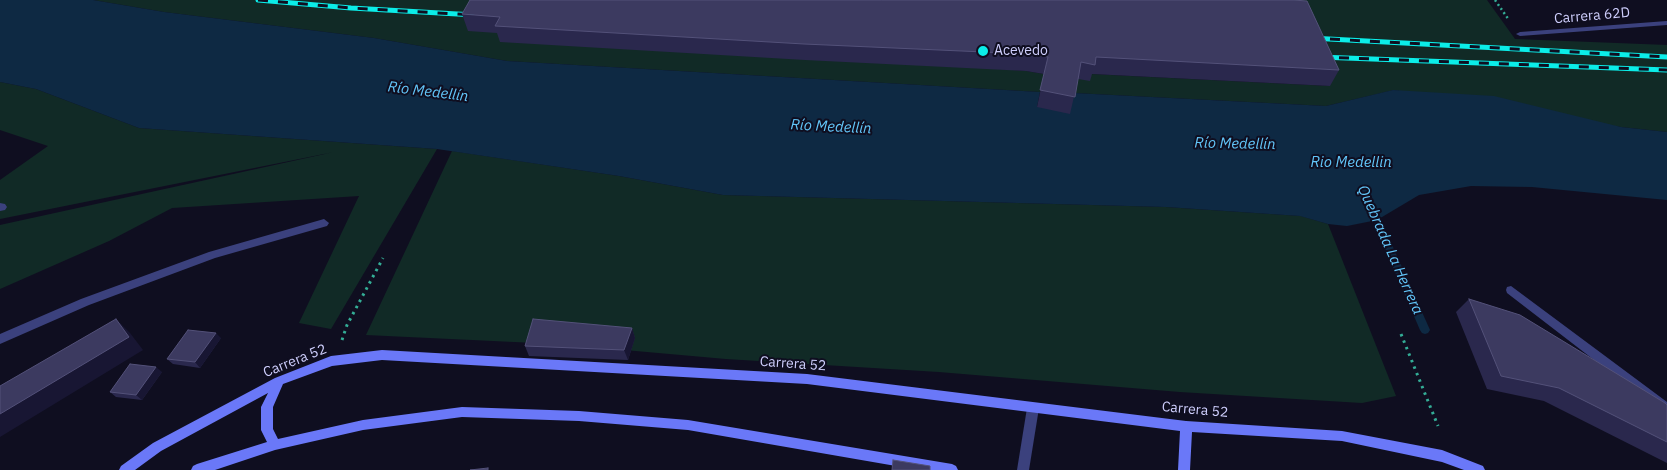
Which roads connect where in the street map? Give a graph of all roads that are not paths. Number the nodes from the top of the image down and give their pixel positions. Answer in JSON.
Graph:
{"nodes":[{"id":1,"x":1667,"y":23,"type":"edge"},
{"id":2,"x":1520,"y":34,"type":"road end"},
{"id":3,"x":324,"y":224,"type":"dead end"},
{"id":4,"x":1511,"y":290,"type":"dead end"},
{"id":5,"x":0,"y":339,"type":"edge"},
{"id":6,"x":279,"y":381,"type":"junction"},
{"id":7,"x":1033,"y":408,"type":"junction"},
{"id":8,"x":1667,"y":408,"type":"edge"},
{"id":9,"x":1186,"y":426,"type":"junction"},
{"id":10,"x":275,"y":445,"type":"junction"},
{"id":11,"x":125,"y":470,"type":"edge"},
{"id":12,"x":197,"y":470,"type":"edge"},
{"id":13,"x":952,"y":470,"type":"edge"},
{"id":14,"x":1023,"y":470,"type":"edge"},
{"id":15,"x":1184,"y":470,"type":"edge"},
{"id":16,"x":1479,"y":470,"type":"edge"}],
"edges":[{"from":1,"to":2,"type":"street","name":"Carrera 62D"},
{"from":3,"to":5,"type":"street"},
{"from":4,"to":8,"type":"street"},
{"from":6,"to":7,"type":"main road","name":"Carrera 52"},
{"from":6,"to":10,"type":"main road"},
{"from":6,"to":11,"type":"main road","name":"Carrera 52"},
{"from":7,"to":9,"type":"main road","name":"Carrera 52"},
{"from":7,"to":14,"type":"street"},
{"from":9,"to":15,"type":"main road"},
{"from":9,"to":16,"type":"main road","name":"Carrera 52"},
{"from":10,"to":12,"type":"main road"},
{"from":10,"to":13,"type":"main road"}]}
